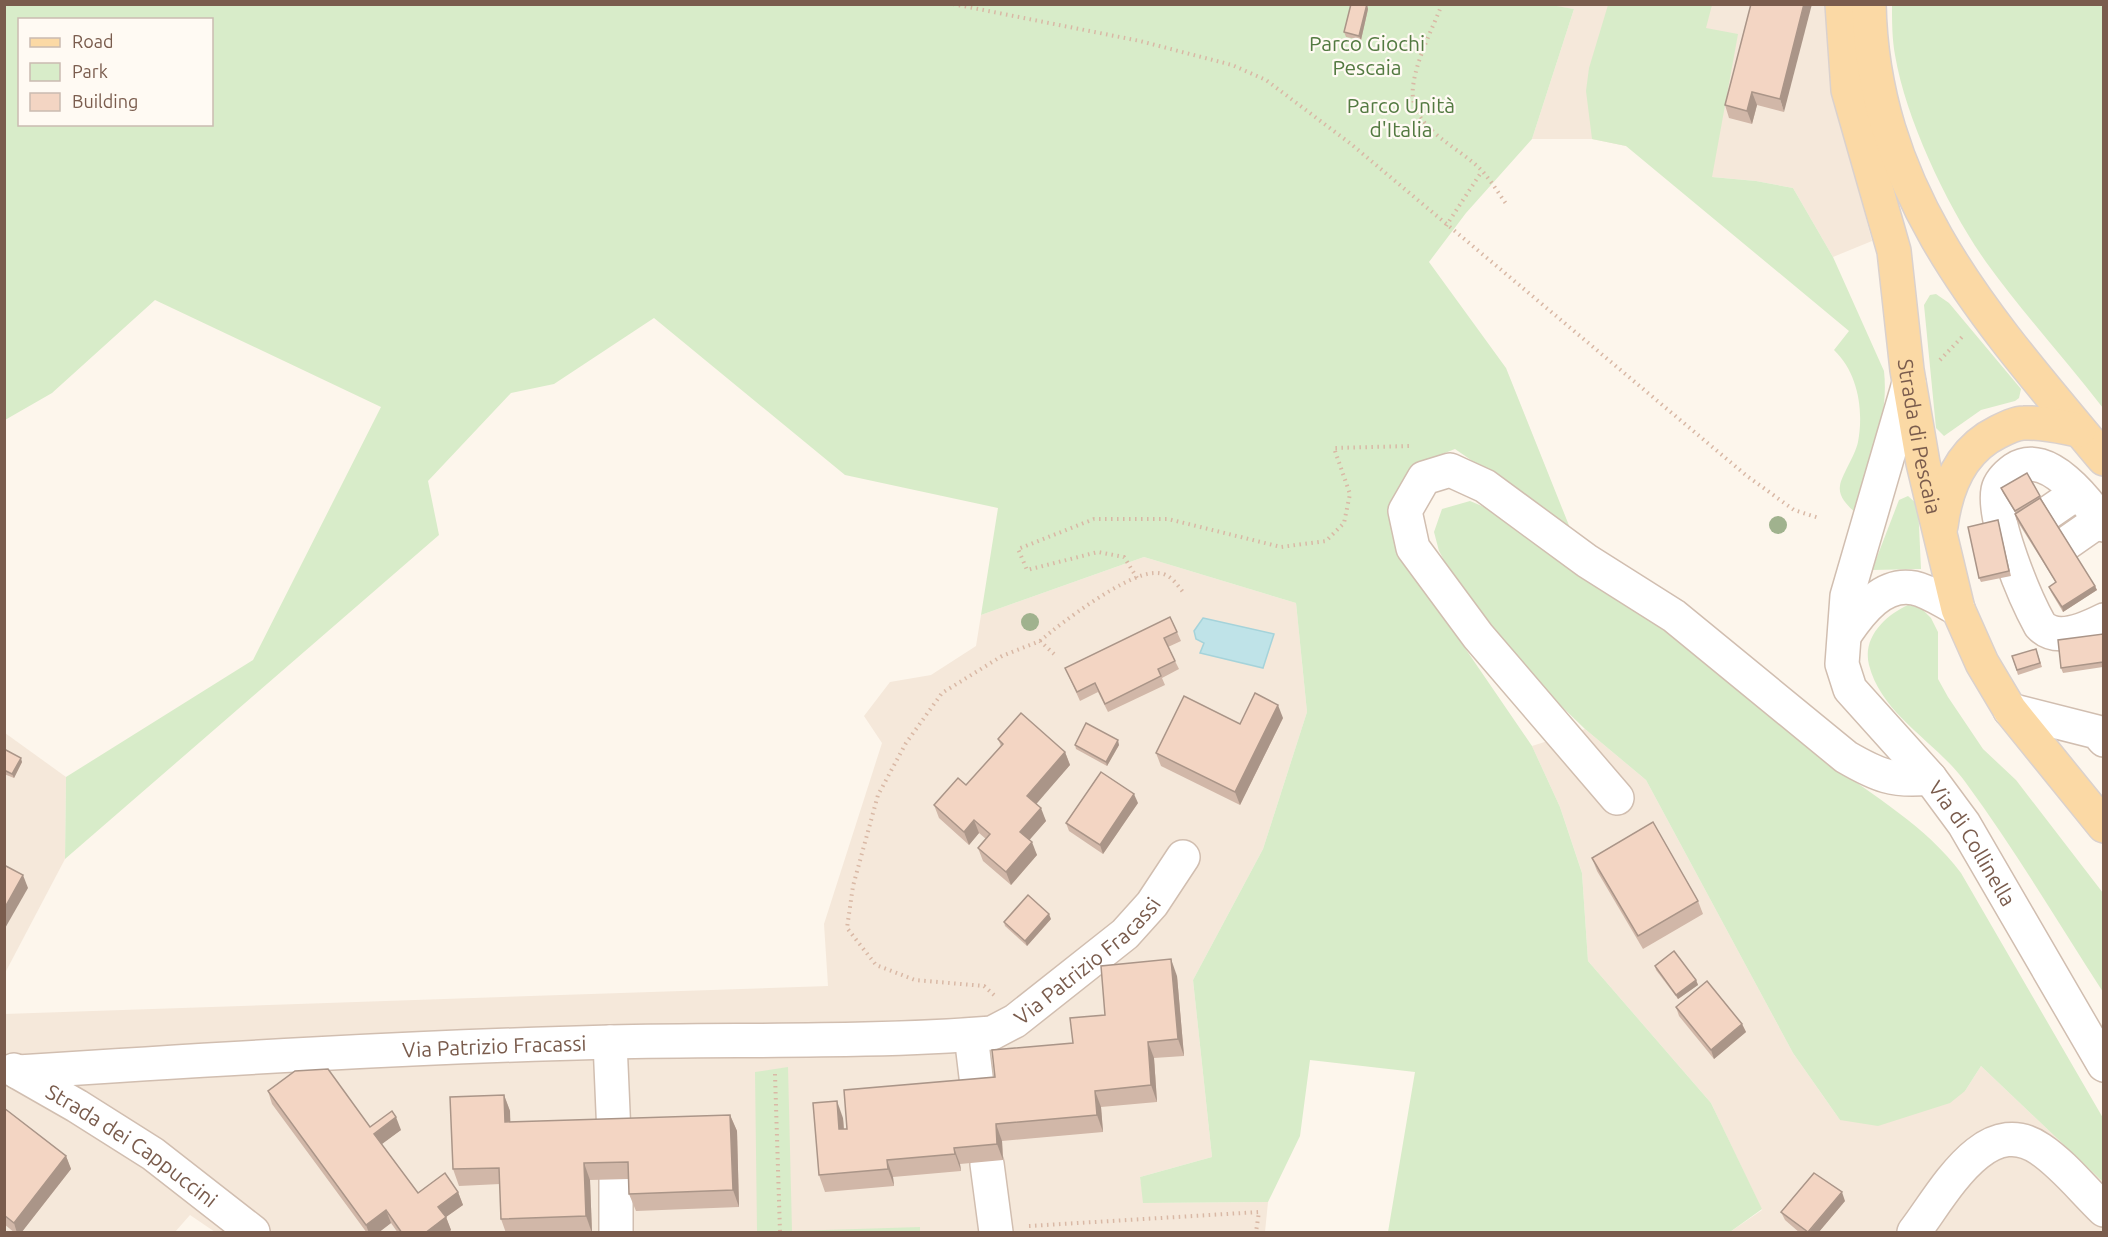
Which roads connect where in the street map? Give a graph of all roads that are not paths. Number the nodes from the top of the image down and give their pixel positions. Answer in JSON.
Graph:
{"nodes":[{"id":1,"x":1842,"y":4,"type":"edge"},
{"id":2,"x":1869,"y":4,"type":"edge"},
{"id":3,"x":1909,"y":383,"type":"junction"},
{"id":4,"x":2023,"y":422,"type":"junction"},
{"id":5,"x":2079,"y":430,"type":"junction"},
{"id":6,"x":2103,"y":459,"type":"edge"},
{"id":7,"x":1923,"y":463,"type":"junction"},
{"id":8,"x":1870,"y":517,"type":"junction"},
{"id":9,"x":1940,"y":541,"type":"junction"},
{"id":10,"x":2055,"y":542,"type":"edge"},
{"id":11,"x":1958,"y":609,"type":"junction"},
{"id":12,"x":2103,"y":620,"type":"edge"},
{"id":13,"x":1846,"y":633,"type":"junction"},
{"id":14,"x":2010,"y":710,"type":"junction"},
{"id":15,"x":2103,"y":740,"type":"edge"},
{"id":16,"x":1930,"y":778,"type":"junction"},
{"id":17,"x":1617,"y":798,"type":"dead end"},
{"id":18,"x":2103,"y":826,"type":"edge"},
{"id":19,"x":1183,"y":857,"type":"dead end"},
{"id":20,"x":971,"y":1035,"type":"junction"},
{"id":21,"x":610,"y":1042,"type":"junction"},
{"id":22,"x":2103,"y":1065,"type":"edge"},
{"id":23,"x":11,"y":1068,"type":"edge"},
{"id":24,"x":978,"y":1093,"type":"edge"},
{"id":25,"x":614,"y":1135,"type":"edge"},
{"id":26,"x":987,"y":1164,"type":"edge"},
{"id":27,"x":616,"y":1179,"type":"edge"},
{"id":28,"x":2103,"y":1210,"type":"edge"},
{"id":29,"x":253,"y":1233,"type":"edge"},
{"id":30,"x":616,"y":1233,"type":"edge"},
{"id":31,"x":996,"y":1233,"type":"edge"},
{"id":32,"x":1914,"y":1233,"type":"edge"}],
"edges":[{"from":1,"to":3,"type":"main road","name":"Strada di Pescaia"},
{"from":2,"to":5,"type":"main road"},
{"from":3,"to":7,"type":"main road","name":"Strada di Pescaia"},
{"from":3,"to":8,"type":"street","name":"Via di Collinella"},
{"from":4,"to":5,"type":"main road"},
{"from":4,"to":7,"type":"main road"},
{"from":4,"to":9,"type":"main road"},
{"from":5,"to":6,"type":"main road"},
{"from":7,"to":8,"type":"street","name":"Via di Collinella"},
{"from":7,"to":9,"type":"main road","name":"Strada di Pescaia"},
{"from":8,"to":13,"type":"street","name":"Via di Collinella"},
{"from":9,"to":11,"type":"main road","name":"Strada di Pescaia"},
{"from":10,"to":12,"type":"street"},
{"from":11,"to":13,"type":"street","name":"Via di Collinella"},
{"from":11,"to":14,"type":"main road","name":"Strada di Pescaia"},
{"from":13,"to":16,"type":"street","name":"Via di Collinella"},
{"from":14,"to":15,"type":"street"},
{"from":14,"to":18,"type":"main road","name":"Strada di Pescaia"},
{"from":16,"to":17,"type":"street"},
{"from":16,"to":22,"type":"street","name":"Via di Collinella"},
{"from":19,"to":20,"type":"street","name":"Via Patrizio Fracassi"},
{"from":20,"to":21,"type":"street","name":"Via Patrizio Fracassi"},
{"from":20,"to":24,"type":"street"},
{"from":21,"to":23,"type":"street","name":"Via Patrizio Fracassi"},
{"from":21,"to":25,"type":"street"},
{"from":23,"to":29,"type":"street","name":"Strada dei Cappuccini"},
{"from":26,"to":31,"type":"street"},
{"from":27,"to":30,"type":"street"},
{"from":28,"to":32,"type":"street"}]}
